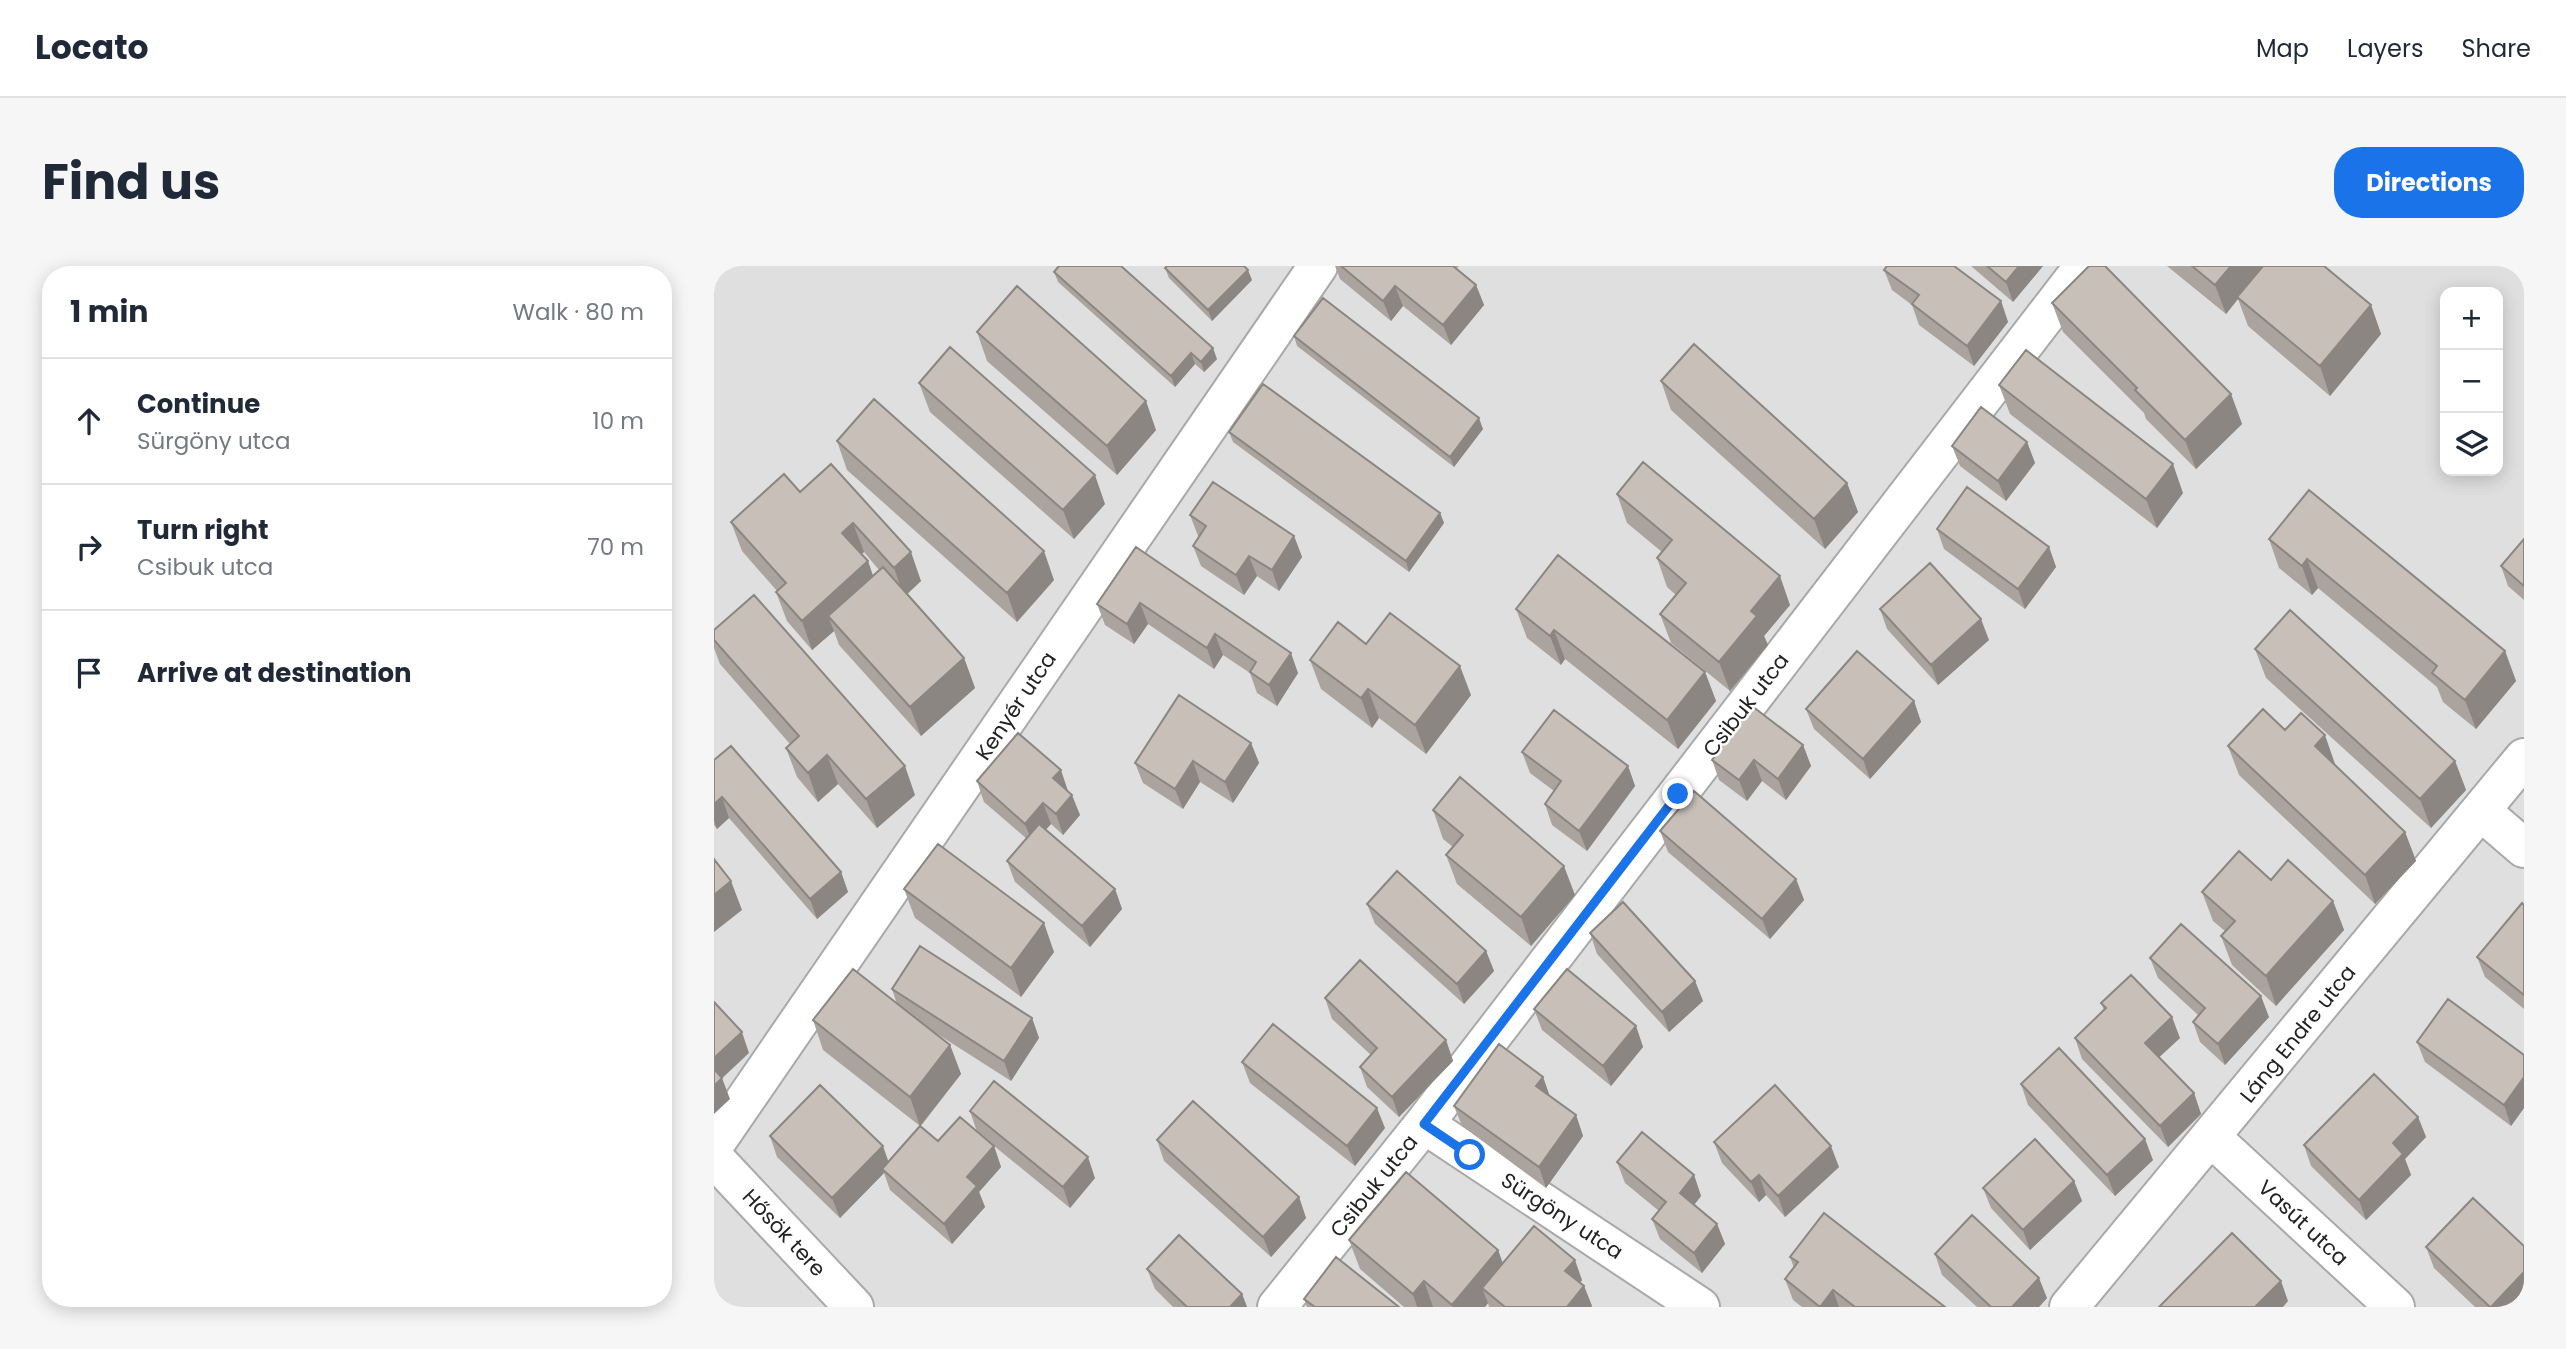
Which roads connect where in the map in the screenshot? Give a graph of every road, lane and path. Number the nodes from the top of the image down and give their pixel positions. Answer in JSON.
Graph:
{"nodes":[{"id":1,"x":1318,"y":266,"type":"edge"},
{"id":2,"x":2084,"y":266,"type":"edge"},
{"id":3,"x":2524,"y":758,"type":"edge"},
{"id":4,"x":2481,"y":811,"type":"junction"},
{"id":5,"x":2524,"y":848,"type":"edge"},
{"id":6,"x":1424,"y":1124,"type":"junction"},
{"id":7,"x":2212,"y":1138,"type":"junction"},
{"id":8,"x":714,"y":1145,"type":"edge"},
{"id":9,"x":714,"y":1158,"type":"edge"},
{"id":10,"x":854,"y":1307,"type":"edge"},
{"id":11,"x":1277,"y":1307,"type":"edge"},
{"id":12,"x":1700,"y":1307,"type":"edge"},
{"id":13,"x":2069,"y":1307,"type":"edge"},
{"id":14,"x":2395,"y":1307,"type":"edge"}],
"edges":[{"from":1,"to":8,"type":"street","name":"Kenyér utca"},
{"from":2,"to":6,"type":"street","name":"Csibuk utca"},
{"from":3,"to":4,"type":"street","name":"Láng Endre utca"},
{"from":4,"to":5,"type":"street"},
{"from":4,"to":7,"type":"street","name":"Láng Endre utca"},
{"from":6,"to":11,"type":"street","name":"Csibuk utca"},
{"from":6,"to":12,"type":"street","name":"Sürgöny utca"},
{"from":7,"to":13,"type":"street","name":"Láng Endre utca"},
{"from":7,"to":14,"type":"street","name":"Vasút utca"},
{"from":9,"to":10,"type":"street","name":"Hősök tere"}]}
